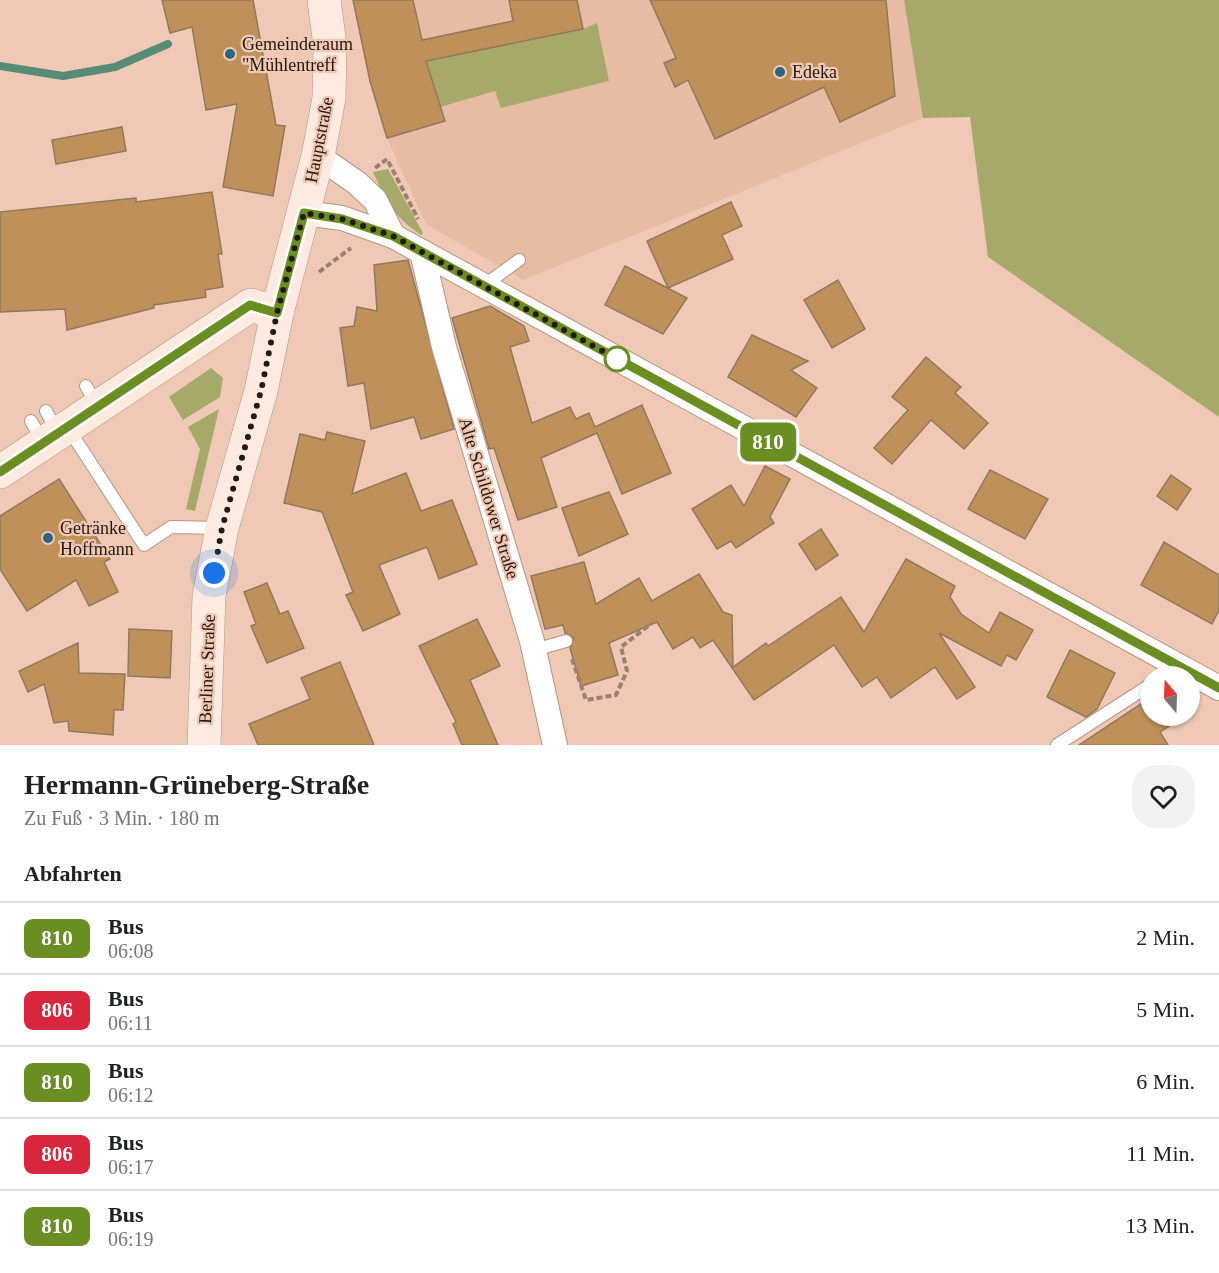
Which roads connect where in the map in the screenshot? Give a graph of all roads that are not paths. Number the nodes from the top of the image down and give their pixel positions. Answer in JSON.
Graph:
{"nodes":[{"id":1,"x":324,"y":0,"type":"edge"},
{"id":2,"x":318,"y":156,"type":"junction"},
{"id":3,"x":304,"y":213,"type":"junction"},
{"id":4,"x":393,"y":236,"type":"junction"},
{"id":5,"x":422,"y":252,"type":"junction"},
{"id":6,"x":519,"y":260,"type":"dead end"},
{"id":7,"x":482,"y":287,"type":"junction"},
{"id":8,"x":277,"y":313,"type":"junction"},
{"id":9,"x":50,"y":427,"type":"junction"},
{"id":10,"x":0,"y":472,"type":"edge"},
{"id":11,"x":222,"y":528,"type":"junction"},
{"id":12,"x":566,"y":641,"type":"road end"},
{"id":13,"x":534,"y":650,"type":"junction"},
{"id":14,"x":1161,"y":666,"type":"edge"},
{"id":15,"x":1200,"y":681,"type":"edge"},
{"id":16,"x":1219,"y":688,"type":"edge"},
{"id":17,"x":1140,"y":691,"type":"edge"},
{"id":18,"x":204,"y":745,"type":"edge"},
{"id":19,"x":555,"y":745,"type":"edge"},
{"id":20,"x":1057,"y":745,"type":"edge"}],
"edges":[{"from":1,"to":2,"type":"main road","name":"Hauptstraße"},
{"from":2,"to":3,"type":"main road","name":"Hauptstraße"},
{"from":2,"to":4,"type":"street"},
{"from":3,"to":4,"type":"street"},
{"from":3,"to":8,"type":"main road","name":"Hauptstraße"},
{"from":4,"to":5,"type":"street"},
{"from":5,"to":7,"type":"street"},
{"from":5,"to":13,"type":"street","name":"Alte Schildower Straße"},
{"from":6,"to":7,"type":"lane"},
{"from":7,"to":14,"type":"street"},
{"from":8,"to":9,"type":"main road"},
{"from":8,"to":11,"type":"main road","name":"Berliner Straße"},
{"from":9,"to":10,"type":"main road"},
{"from":9,"to":11,"type":"lane"},
{"from":11,"to":18,"type":"main road","name":"Berliner Straße"},
{"from":12,"to":13,"type":"lane"},
{"from":13,"to":19,"type":"street","name":"Alte Schildower Straße"},
{"from":15,"to":16,"type":"street"},
{"from":17,"to":20,"type":"lane"}]}
